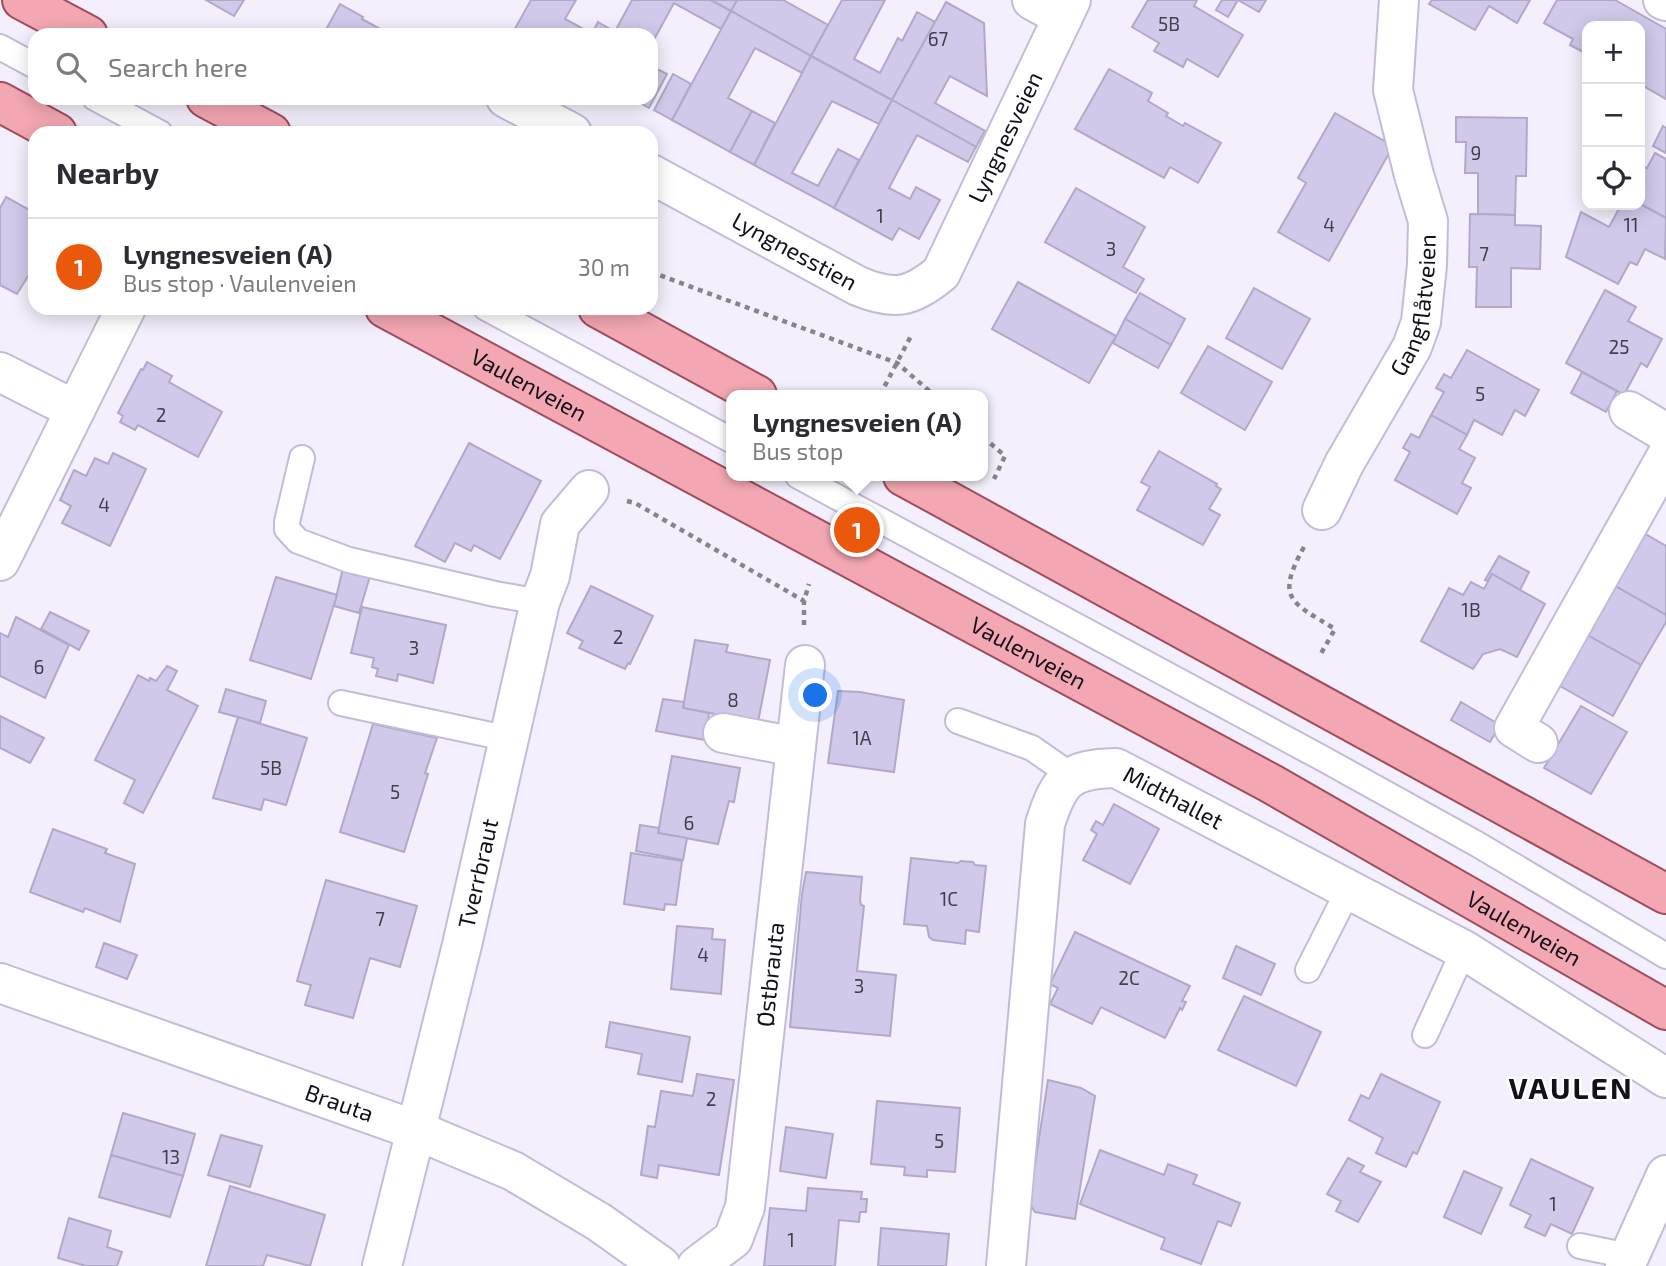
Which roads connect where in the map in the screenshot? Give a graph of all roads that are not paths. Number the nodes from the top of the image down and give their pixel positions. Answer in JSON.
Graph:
{"nodes":[{"id":1,"x":22,"y":0,"type":"edge"},
{"id":2,"x":1399,"y":0,"type":"edge"},
{"id":3,"x":1055,"y":6,"type":"edge"},
{"id":4,"x":75,"y":28,"type":"edge"},
{"id":5,"x":0,"y":47,"type":"edge"},
{"id":6,"x":28,"y":62,"type":"edge"},
{"id":7,"x":0,"y":103,"type":"edge"},
{"id":8,"x":107,"y":105,"type":"edge"},
{"id":9,"x":219,"y":105,"type":"edge"},
{"id":10,"x":519,"y":105,"type":"edge"},
{"id":11,"x":44,"y":126,"type":"edge"},
{"id":12,"x":147,"y":126,"type":"edge"},
{"id":13,"x":258,"y":126,"type":"edge"},
{"id":14,"x":559,"y":126,"type":"edge"},
{"id":15,"x":658,"y":178,"type":"edge"},
{"id":16,"x":941,"y":273,"type":"joint"},
{"id":17,"x":122,"y":315,"type":"edge"},
{"id":18,"x":398,"y":315,"type":"edge"},
{"id":19,"x":499,"y":315,"type":"edge"},
{"id":20,"x":611,"y":315,"type":"edge"},
{"id":21,"x":0,"y":372,"type":"edge"},
{"id":22,"x":748,"y":390,"type":"edge"},
{"id":23,"x":75,"y":410,"type":"junction"},
{"id":24,"x":1629,"y":411,"type":"dead end"},
{"id":25,"x":1666,"y":433,"type":"edge"},
{"id":26,"x":726,"y":437,"type":"edge"},
{"id":27,"x":302,"y":458,"type":"dead end"},
{"id":28,"x":1661,"y":478,"type":"edge"},
{"id":29,"x":807,"y":481,"type":"edge"},
{"id":30,"x":913,"y":481,"type":"edge"},
{"id":31,"x":589,"y":491,"type":"road end"},
{"id":32,"x":1322,"y":510,"type":"road end"},
{"id":33,"x":0,"y":561,"type":"edge"},
{"id":34,"x":556,"y":589,"type":"junction"},
{"id":35,"x":805,"y":665,"type":"dead end"},
{"id":36,"x":341,"y":703,"type":"dead end"},
{"id":37,"x":958,"y":721,"type":"dead end"},
{"id":38,"x":723,"y":733,"type":"dead end"},
{"id":39,"x":510,"y":739,"type":"junction"},
{"id":40,"x":1538,"y":743,"type":"dead end"},
{"id":41,"x":796,"y":747,"type":"junction"},
{"id":42,"x":1072,"y":776,"type":"junction"},
{"id":43,"x":1349,"y":888,"type":"junction"},
{"id":44,"x":1666,"y":894,"type":"edge"},
{"id":45,"x":1464,"y":950,"type":"junction"},
{"id":46,"x":1666,"y":956,"type":"edge"},
{"id":47,"x":1308,"y":970,"type":"dead end"},
{"id":48,"x":0,"y":983,"type":"edge"},
{"id":49,"x":1666,"y":1010,"type":"edge"},
{"id":50,"x":1425,"y":1035,"type":"dead end"},
{"id":51,"x":1666,"y":1078,"type":"edge"},
{"id":52,"x":418,"y":1131,"type":"junction"},
{"id":53,"x":1666,"y":1174,"type":"edge"},
{"id":54,"x":1580,"y":1246,"type":"dead end"},
{"id":55,"x":1627,"y":1261,"type":"edge"},
{"id":56,"x":382,"y":1266,"type":"edge"},
{"id":57,"x":661,"y":1266,"type":"edge"},
{"id":58,"x":697,"y":1266,"type":"edge"},
{"id":59,"x":1006,"y":1266,"type":"edge"}],
"edges":[{"from":1,"to":4,"type":"main road"},
{"from":2,"to":32,"type":"street","name":"Gangflåtveien"},
{"from":3,"to":16,"type":"street","name":"Lyngnesveien"},
{"from":5,"to":6,"type":"lane"},
{"from":7,"to":11,"type":"main road"},
{"from":8,"to":12,"type":"lane"},
{"from":9,"to":13,"type":"main road"},
{"from":10,"to":14,"type":"street"},
{"from":15,"to":16,"type":"street","name":"Lyngnesstien"},
{"from":17,"to":23,"type":"street"},
{"from":18,"to":49,"type":"main road","name":"Vaulenveien"},
{"from":19,"to":26,"type":"lane"},
{"from":20,"to":22,"type":"main road"},
{"from":21,"to":23,"type":"street"},
{"from":23,"to":33,"type":"street"},
{"from":24,"to":25,"type":"street"},
{"from":27,"to":34,"type":"lane"},
{"from":28,"to":40,"type":"street"},
{"from":29,"to":46,"type":"lane"},
{"from":30,"to":44,"type":"main road"},
{"from":31,"to":34,"type":"street","name":"Tverrbraut"},
{"from":34,"to":39,"type":"street","name":"Tverrbraut"},
{"from":35,"to":41,"type":"street","name":"Østbrauta"},
{"from":36,"to":39,"type":"lane"},
{"from":37,"to":42,"type":"lane"},
{"from":38,"to":41,"type":"street"},
{"from":39,"to":52,"type":"street","name":"Tverrbraut"},
{"from":41,"to":58,"type":"street","name":"Østbrauta"},
{"from":42,"to":43,"type":"street","name":"Midthallet"},
{"from":42,"to":59,"type":"street"},
{"from":43,"to":45,"type":"street","name":"Midthallet"},
{"from":43,"to":47,"type":"lane"},
{"from":45,"to":50,"type":"lane"},
{"from":45,"to":51,"type":"street","name":"Midthallet"},
{"from":48,"to":52,"type":"street","name":"Brauta"},
{"from":52,"to":56,"type":"street","name":"Tverrbraut"},
{"from":52,"to":57,"type":"street","name":"Brauta"},
{"from":53,"to":55,"type":"street"},
{"from":54,"to":55,"type":"lane"}]}
